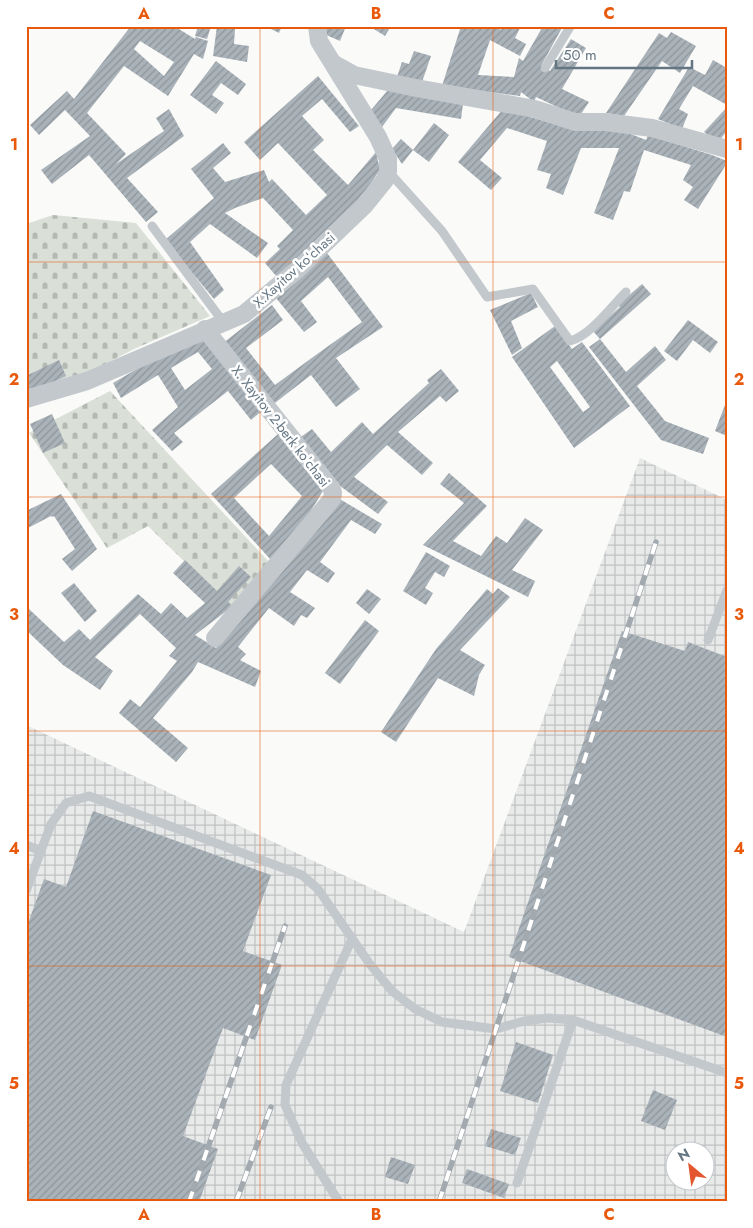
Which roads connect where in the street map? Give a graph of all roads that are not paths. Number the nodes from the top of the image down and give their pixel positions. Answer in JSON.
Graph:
{"nodes":[{"id":1,"x":316,"y":27,"type":"edge"},
{"id":2,"x":570,"y":27,"type":"edge"},
{"id":3,"x":334,"y":64,"type":"junction"},
{"id":4,"x":545,"y":68,"type":"dead end"},
{"id":5,"x":724,"y":144,"type":"edge"},
{"id":6,"x":388,"y":171,"type":"junction"},
{"id":7,"x":152,"y":226,"type":"dead end"},
{"id":8,"x":626,"y":292,"type":"dead end"},
{"id":9,"x":224,"y":323,"type":"junction"},
{"id":10,"x":205,"y":330,"type":"junction"},
{"id":11,"x":26,"y":399,"type":"edge"},
{"id":12,"x":727,"y":590,"type":"edge"},
{"id":13,"x":215,"y":638,"type":"dead end"},
{"id":14,"x":708,"y":640,"type":"dead end"},
{"id":15,"x":26,"y":845,"type":"edge"},
{"id":16,"x":41,"y":851,"type":"junction"},
{"id":17,"x":26,"y":891,"type":"edge"},
{"id":18,"x":352,"y":939,"type":"junction"},
{"id":19,"x":574,"y":1020,"type":"junction"},
{"id":20,"x":727,"y":1073,"type":"edge"},
{"id":21,"x":517,"y":1183,"type":"dead end"},
{"id":22,"x":339,"y":1202,"type":"edge"}],
"edges":[{"from":1,"to":3,"type":"street"},
{"from":2,"to":4,"type":"lane"},
{"from":3,"to":5,"type":"street"},
{"from":3,"to":6,"type":"street"},
{"from":6,"to":8,"type":"lane"},
{"from":6,"to":9,"type":"street","name":"X.Xayitov koʻchasi"},
{"from":7,"to":9,"type":"lane"},
{"from":9,"to":10,"type":"street","name":"X.Xayitov koʻchasi"},
{"from":10,"to":11,"type":"street","name":"X.Xayitov koʻchasi"},
{"from":10,"to":13,"type":"street","name":"X. Xayitov 2-berk koʼchasi"},
{"from":12,"to":14,"type":"lane"},
{"from":15,"to":16,"type":"lane"},
{"from":16,"to":17,"type":"lane"},
{"from":16,"to":18,"type":"lane"},
{"from":18,"to":19,"type":"lane"},
{"from":18,"to":22,"type":"lane"},
{"from":19,"to":20,"type":"lane"},
{"from":19,"to":21,"type":"lane"}]}
